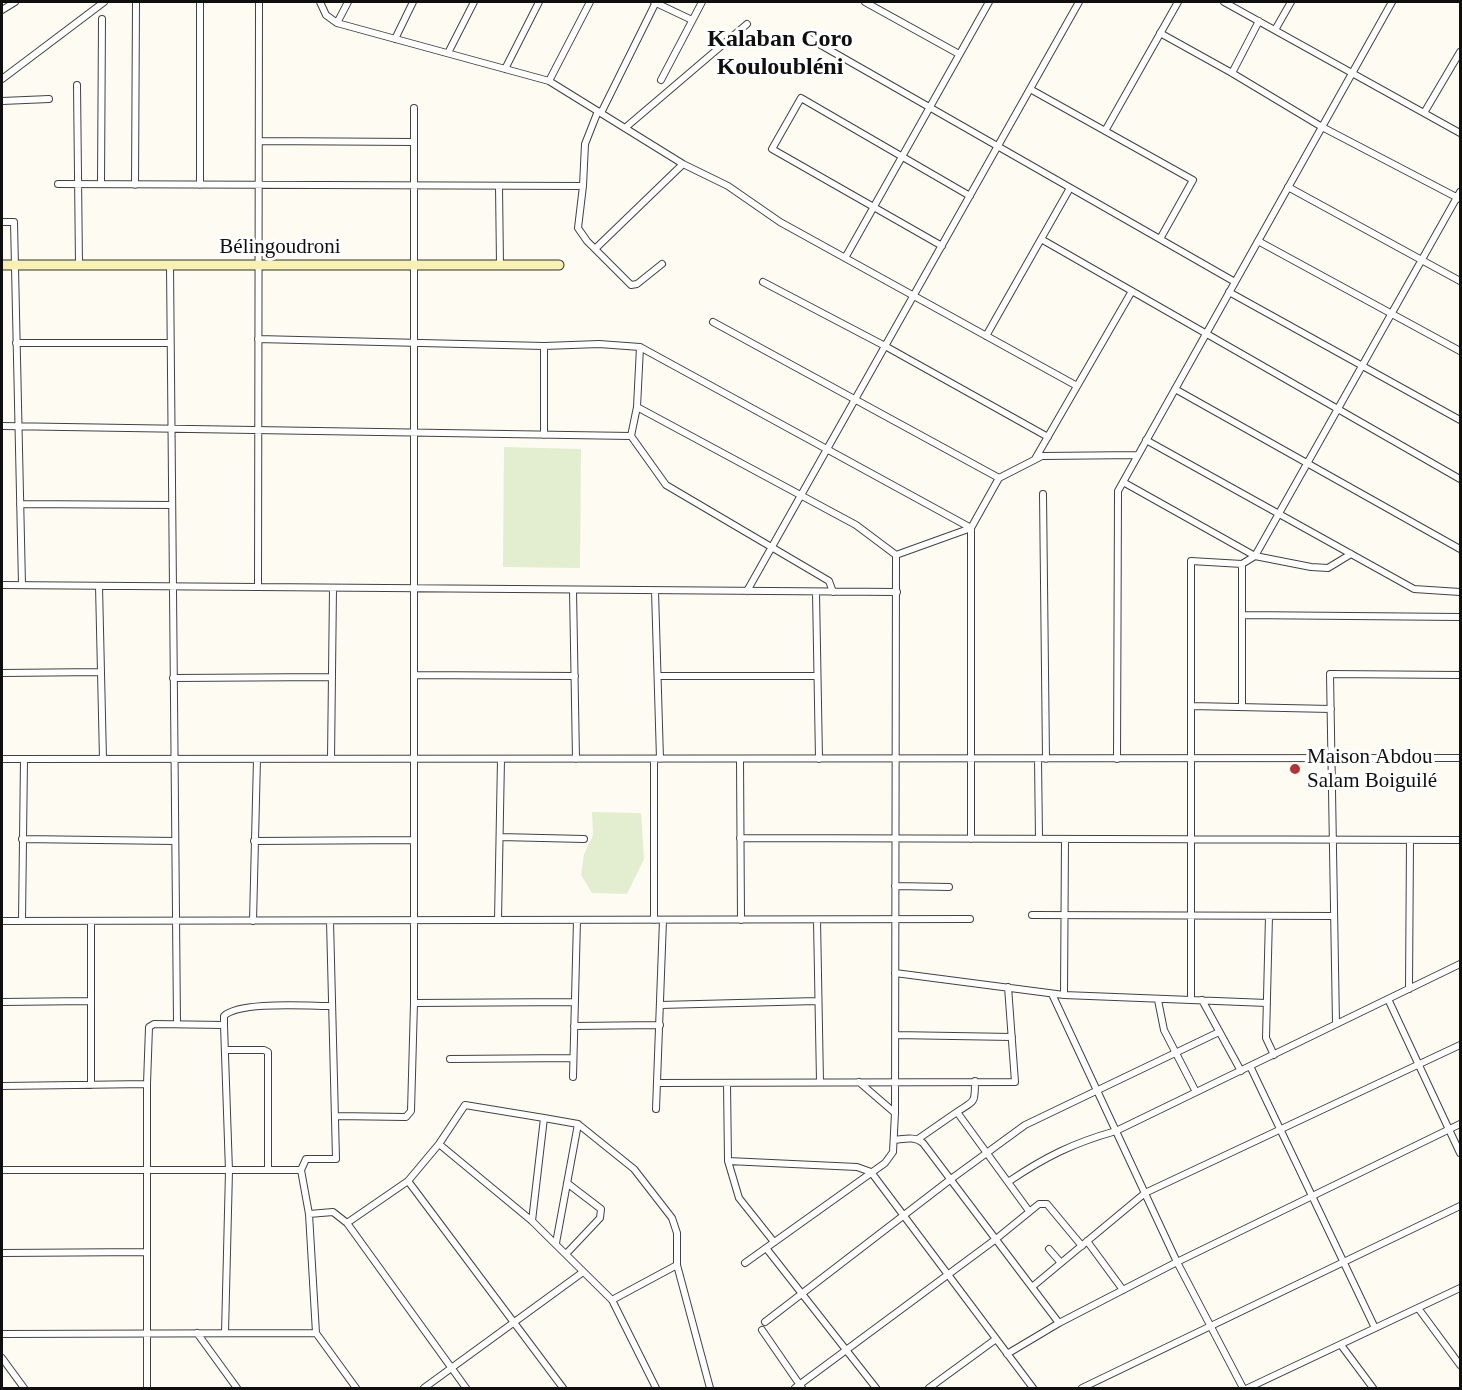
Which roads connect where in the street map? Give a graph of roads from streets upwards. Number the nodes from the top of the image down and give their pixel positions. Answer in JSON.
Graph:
{"nodes":[{"id":1,"x":15,"y":2,"type":"edge"},
{"id":2,"x":104,"y":2,"type":"edge"},
{"id":3,"x":136,"y":2,"type":"edge"},
{"id":4,"x":200,"y":2,"type":"edge"},
{"id":5,"x":259,"y":2,"type":"edge"},
{"id":6,"x":320,"y":2,"type":"edge"},
{"id":7,"x":348,"y":2,"type":"edge"},
{"id":8,"x":413,"y":2,"type":"edge"},
{"id":9,"x":474,"y":2,"type":"edge"},
{"id":10,"x":539,"y":2,"type":"edge"},
{"id":11,"x":590,"y":2,"type":"edge"},
{"id":12,"x":655,"y":2,"type":"edge"},
{"id":13,"x":702,"y":2,"type":"edge"},
{"id":14,"x":989,"y":2,"type":"edge"},
{"id":15,"x":1079,"y":2,"type":"edge"},
{"id":16,"x":1178,"y":2,"type":"edge"},
{"id":17,"x":1224,"y":2,"type":"edge"},
{"id":18,"x":1291,"y":2,"type":"edge"},
{"id":19,"x":1392,"y":2,"type":"edge"},
{"id":20,"x":870,"y":3,"type":"edge"},
{"id":21,"x":2,"y":10,"type":"edge"},
{"id":22,"x":102,"y":19,"type":"dead end"},
{"id":23,"x":692,"y":20,"type":"junction"},
{"id":24,"x":1259,"y":21,"type":"junction"},
{"id":25,"x":337,"y":23,"type":"junction"},
{"id":26,"x":747,"y":24,"type":"dead end"},
{"id":27,"x":1275,"y":30,"type":"junction"},
{"id":28,"x":1160,"y":33,"type":"junction"},
{"id":29,"x":805,"y":36,"type":"dead end"},
{"id":30,"x":395,"y":39,"type":"junction"},
{"id":31,"x":1461,"y":52,"type":"edge"},
{"id":32,"x":448,"y":53,"type":"junction"},
{"id":33,"x":959,"y":54,"type":"junction"},
{"id":34,"x":505,"y":69,"type":"junction"},
{"id":35,"x":1232,"y":73,"type":"junction"},
{"id":36,"x":1352,"y":73,"type":"junction"},
{"id":37,"x":2,"y":79,"type":"edge"},
{"id":38,"x":661,"y":80,"type":"dead end"},
{"id":39,"x":549,"y":81,"type":"junction"},
{"id":40,"x":77,"y":85,"type":"dead end"},
{"id":41,"x":1030,"y":89,"type":"junction"},
{"id":42,"x":49,"y":99,"type":"dead end"},
{"id":43,"x":2,"y":101,"type":"edge"},
{"id":44,"x":930,"y":107,"type":"junction"},
{"id":45,"x":414,"y":108,"type":"dead end"},
{"id":46,"x":599,"y":112,"type":"junction"},
{"id":47,"x":1424,"y":113,"type":"junction"},
{"id":48,"x":1322,"y":127,"type":"junction"},
{"id":49,"x":625,"y":128,"type":"junction"},
{"id":50,"x":1105,"y":131,"type":"junction"},
{"id":51,"x":1461,"y":133,"type":"edge"},
{"id":52,"x":259,"y":141,"type":"junction"},
{"id":53,"x":414,"y":142,"type":"junction"},
{"id":54,"x":998,"y":146,"type":"junction"},
{"id":55,"x":902,"y":157,"type":"junction"},
{"id":56,"x":683,"y":164,"type":"junction"},
{"id":57,"x":58,"y":184,"type":"dead end"},
{"id":58,"x":78,"y":184,"type":"junction"},
{"id":59,"x":101,"y":184,"type":"junction"},
{"id":60,"x":135,"y":184,"type":"junction"},
{"id":61,"x":200,"y":185,"type":"junction"},
{"id":62,"x":259,"y":185,"type":"junction"},
{"id":63,"x":414,"y":185,"type":"junction"},
{"id":64,"x":499,"y":186,"type":"junction"},
{"id":65,"x":583,"y":186,"type":"junction"},
{"id":66,"x":1288,"y":187,"type":"junction"},
{"id":67,"x":1070,"y":188,"type":"junction"},
{"id":68,"x":970,"y":196,"type":"junction"},
{"id":69,"x":1459,"y":196,"type":"edge"},
{"id":70,"x":874,"y":207,"type":"junction"},
{"id":71,"x":2,"y":222,"type":"edge"},
{"id":72,"x":1041,"y":239,"type":"junction"},
{"id":73,"x":1160,"y":239,"type":"junction"},
{"id":74,"x":1258,"y":241,"type":"junction"},
{"id":75,"x":942,"y":246,"type":"junction"},
{"id":76,"x":595,"y":249,"type":"junction"},
{"id":77,"x":845,"y":258,"type":"junction"},
{"id":78,"x":1421,"y":261,"type":"junction"},
{"id":79,"x":662,"y":264,"type":"dead end"},
{"id":80,"x":2,"y":265,"type":"edge"},
{"id":81,"x":15,"y":265,"type":"junction"},
{"id":82,"x":79,"y":265,"type":"junction"},
{"id":83,"x":170,"y":265,"type":"junction"},
{"id":84,"x":258,"y":265,"type":"junction"},
{"id":85,"x":414,"y":265,"type":"junction"},
{"id":86,"x":500,"y":265,"type":"junction"},
{"id":87,"x":559,"y":265,"type":"dead end"},
{"id":88,"x":1461,"y":281,"type":"edge"},
{"id":89,"x":763,"y":282,"type":"dead end"},
{"id":90,"x":1234,"y":282,"type":"junction"},
{"id":91,"x":1132,"y":291,"type":"junction"},
{"id":92,"x":1229,"y":292,"type":"junction"},
{"id":93,"x":914,"y":296,"type":"junction"},
{"id":94,"x":1392,"y":314,"type":"junction"},
{"id":95,"x":713,"y":322,"type":"dead end"},
{"id":96,"x":1206,"y":333,"type":"junction"},
{"id":97,"x":986,"y":336,"type":"junction"},
{"id":98,"x":258,"y":339,"type":"junction"},
{"id":99,"x":170,"y":342,"type":"junction"},
{"id":100,"x":414,"y":342,"type":"junction"},
{"id":101,"x":16,"y":343,"type":"junction"},
{"id":102,"x":544,"y":346,"type":"junction"},
{"id":103,"x":885,"y":346,"type":"junction"},
{"id":104,"x":640,"y":347,"type":"junction"},
{"id":105,"x":1461,"y":351,"type":"edge"},
{"id":106,"x":1362,"y":366,"type":"junction"},
{"id":107,"x":1077,"y":386,"type":"junction"},
{"id":108,"x":1175,"y":389,"type":"junction"},
{"id":109,"x":855,"y":400,"type":"junction"},
{"id":110,"x":637,"y":407,"type":"junction"},
{"id":111,"x":1338,"y":409,"type":"junction"},
{"id":112,"x":1461,"y":420,"type":"edge"},
{"id":113,"x":2,"y":426,"type":"edge"},
{"id":114,"x":18,"y":427,"type":"junction"},
{"id":115,"x":171,"y":429,"type":"junction"},
{"id":116,"x":258,"y":430,"type":"junction"},
{"id":117,"x":414,"y":433,"type":"junction"},
{"id":118,"x":544,"y":435,"type":"junction"},
{"id":119,"x":631,"y":436,"type":"junction"},
{"id":120,"x":1048,"y":437,"type":"junction"},
{"id":121,"x":1146,"y":440,"type":"junction"},
{"id":122,"x":827,"y":450,"type":"junction"},
{"id":123,"x":1137,"y":455,"type":"junction"},
{"id":124,"x":1035,"y":459,"type":"junction"},
{"id":125,"x":1307,"y":463,"type":"junction"},
{"id":126,"x":999,"y":478,"type":"junction"},
{"id":127,"x":1461,"y":479,"type":"edge"},
{"id":128,"x":1123,"y":482,"type":"junction"},
{"id":129,"x":1043,"y":494,"type":"dead end"},
{"id":130,"x":802,"y":495,"type":"junction"},
{"id":131,"x":20,"y":504,"type":"junction"},
{"id":132,"x":172,"y":505,"type":"junction"},
{"id":133,"x":1279,"y":514,"type":"junction"},
{"id":134,"x":971,"y":528,"type":"junction"},
{"id":135,"x":772,"y":548,"type":"junction"},
{"id":136,"x":1461,"y":549,"type":"edge"},
{"id":137,"x":1351,"y":554,"type":"junction"},
{"id":138,"x":896,"y":555,"type":"junction"},
{"id":139,"x":1255,"y":555,"type":"junction"},
{"id":140,"x":1242,"y":564,"type":"junction"},
{"id":141,"x":2,"y":585,"type":"edge"},
{"id":142,"x":21,"y":585,"type":"junction"},
{"id":143,"x":99,"y":586,"type":"junction"},
{"id":144,"x":173,"y":587,"type":"junction"},
{"id":145,"x":258,"y":587,"type":"junction"},
{"id":146,"x":333,"y":588,"type":"junction"},
{"id":147,"x":414,"y":589,"type":"junction"},
{"id":148,"x":573,"y":590,"type":"junction"},
{"id":149,"x":655,"y":591,"type":"junction"},
{"id":150,"x":747,"y":591,"type":"junction"},
{"id":151,"x":816,"y":592,"type":"junction"},
{"id":152,"x":833,"y":592,"type":"junction"},
{"id":153,"x":897,"y":592,"type":"junction"},
{"id":154,"x":1461,"y":592,"type":"edge"},
{"id":155,"x":1242,"y":615,"type":"junction"},
{"id":156,"x":1461,"y":616,"type":"edge"},
{"id":157,"x":100,"y":672,"type":"junction"},
{"id":158,"x":2,"y":673,"type":"edge"},
{"id":159,"x":414,"y":675,"type":"junction"},
{"id":160,"x":1461,"y":675,"type":"edge"},
{"id":161,"x":575,"y":676,"type":"junction"},
{"id":162,"x":658,"y":676,"type":"junction"},
{"id":163,"x":818,"y":676,"type":"junction"},
{"id":164,"x":331,"y":677,"type":"junction"},
{"id":165,"x":173,"y":678,"type":"junction"},
{"id":166,"x":1191,"y":706,"type":"junction"},
{"id":167,"x":1242,"y":707,"type":"junction"},
{"id":168,"x":1331,"y":710,"type":"junction"},
{"id":169,"x":1461,"y":758,"type":"edge"},
{"id":170,"x":2,"y":759,"type":"edge"},
{"id":171,"x":24,"y":759,"type":"junction"},
{"id":172,"x":103,"y":759,"type":"junction"},
{"id":173,"x":174,"y":759,"type":"junction"},
{"id":174,"x":257,"y":759,"type":"junction"},
{"id":175,"x":331,"y":759,"type":"junction"},
{"id":176,"x":414,"y":759,"type":"junction"},
{"id":177,"x":501,"y":759,"type":"junction"},
{"id":178,"x":576,"y":759,"type":"junction"},
{"id":179,"x":657,"y":759,"type":"junction"},
{"id":180,"x":740,"y":759,"type":"junction"},
{"id":181,"x":819,"y":759,"type":"junction"},
{"id":182,"x":896,"y":759,"type":"junction"},
{"id":183,"x":971,"y":759,"type":"junction"},
{"id":184,"x":1042,"y":759,"type":"junction"},
{"id":185,"x":1117,"y":759,"type":"junction"},
{"id":186,"x":1191,"y":759,"type":"junction"},
{"id":187,"x":1332,"y":759,"type":"junction"},
{"id":188,"x":500,"y":837,"type":"junction"},
{"id":189,"x":740,"y":838,"type":"junction"},
{"id":190,"x":22,"y":839,"type":"junction"},
{"id":191,"x":584,"y":839,"type":"dead end"},
{"id":192,"x":896,"y":839,"type":"junction"},
{"id":193,"x":971,"y":839,"type":"junction"},
{"id":194,"x":1039,"y":839,"type":"junction"},
{"id":195,"x":1065,"y":839,"type":"junction"},
{"id":196,"x":414,"y":840,"type":"junction"},
{"id":197,"x":1191,"y":840,"type":"junction"},
{"id":198,"x":1333,"y":840,"type":"junction"},
{"id":199,"x":1410,"y":840,"type":"junction"},
{"id":200,"x":1461,"y":840,"type":"edge"},
{"id":201,"x":175,"y":841,"type":"junction"},
{"id":202,"x":254,"y":841,"type":"junction"},
{"id":203,"x":895,"y":886,"type":"junction"},
{"id":204,"x":949,"y":887,"type":"dead end"},
{"id":205,"x":1032,"y":915,"type":"dead end"},
{"id":206,"x":1064,"y":915,"type":"junction"},
{"id":207,"x":1191,"y":916,"type":"junction"},
{"id":208,"x":1269,"y":916,"type":"junction"},
{"id":209,"x":1334,"y":916,"type":"junction"},
{"id":210,"x":970,"y":919,"type":"dead end"},
{"id":211,"x":414,"y":920,"type":"junction"},
{"id":212,"x":498,"y":920,"type":"junction"},
{"id":213,"x":576,"y":920,"type":"junction"},
{"id":214,"x":654,"y":920,"type":"junction"},
{"id":215,"x":663,"y":920,"type":"junction"},
{"id":216,"x":741,"y":920,"type":"junction"},
{"id":217,"x":817,"y":920,"type":"junction"},
{"id":218,"x":895,"y":920,"type":"junction"},
{"id":219,"x":2,"y":921,"type":"edge"},
{"id":220,"x":22,"y":921,"type":"junction"},
{"id":221,"x":91,"y":921,"type":"junction"},
{"id":222,"x":176,"y":921,"type":"junction"},
{"id":223,"x":253,"y":921,"type":"junction"},
{"id":224,"x":330,"y":921,"type":"junction"},
{"id":225,"x":1461,"y":964,"type":"edge"},
{"id":226,"x":895,"y":974,"type":"junction"},
{"id":227,"x":1008,"y":987,"type":"junction"},
{"id":228,"x":1409,"y":989,"type":"junction"},
{"id":229,"x":1052,"y":994,"type":"junction"},
{"id":230,"x":1064,"y":995,"type":"junction"},
{"id":231,"x":1388,"y":999,"type":"junction"},
{"id":232,"x":1158,"y":1000,"type":"junction"},
{"id":233,"x":1191,"y":1000,"type":"junction"},
{"id":234,"x":1202,"y":1000,"type":"junction"},
{"id":235,"x":91,"y":1001,"type":"junction"},
{"id":236,"x":817,"y":1001,"type":"junction"},
{"id":237,"x":2,"y":1002,"type":"edge"},
{"id":238,"x":575,"y":1002,"type":"junction"},
{"id":239,"x":414,"y":1003,"type":"junction"},
{"id":240,"x":1267,"y":1003,"type":"junction"},
{"id":241,"x":660,"y":1005,"type":"junction"},
{"id":242,"x":332,"y":1006,"type":"junction"},
{"id":243,"x":177,"y":1023,"type":"junction"},
{"id":244,"x":1336,"y":1024,"type":"junction"},
{"id":245,"x":224,"y":1025,"type":"junction"},
{"id":246,"x":660,"y":1025,"type":"junction"},
{"id":247,"x":574,"y":1026,"type":"junction"},
{"id":248,"x":1219,"y":1032,"type":"junction"},
{"id":249,"x":895,"y":1035,"type":"junction"},
{"id":250,"x":1012,"y":1037,"type":"junction"},
{"id":251,"x":1461,"y":1045,"type":"edge"},
{"id":252,"x":225,"y":1050,"type":"junction"},
{"id":253,"x":1175,"y":1053,"type":"junction"},
{"id":254,"x":1274,"y":1055,"type":"junction"},
{"id":255,"x":573,"y":1058,"type":"junction"},
{"id":256,"x":450,"y":1059,"type":"dead end"},
{"id":257,"x":1419,"y":1065,"type":"junction"},
{"id":258,"x":1250,"y":1066,"type":"junction"},
{"id":259,"x":1241,"y":1071,"type":"junction"},
{"id":260,"x":573,"y":1077,"type":"dead end"},
{"id":261,"x":820,"y":1082,"type":"junction"},
{"id":262,"x":859,"y":1082,"type":"junction"},
{"id":263,"x":894,"y":1082,"type":"junction"},
{"id":264,"x":975,"y":1082,"type":"junction"},
{"id":265,"x":657,"y":1083,"type":"junction"},
{"id":266,"x":727,"y":1083,"type":"junction"},
{"id":267,"x":147,"y":1084,"type":"junction"},
{"id":268,"x":91,"y":1085,"type":"junction"},
{"id":269,"x":2,"y":1086,"type":"edge"},
{"id":270,"x":1097,"y":1090,"type":"junction"},
{"id":271,"x":1196,"y":1092,"type":"junction"},
{"id":272,"x":656,"y":1109,"type":"dead end"},
{"id":273,"x":957,"y":1112,"type":"junction"},
{"id":274,"x":895,"y":1113,"type":"junction"},
{"id":275,"x":335,"y":1116,"type":"junction"},
{"id":276,"x":544,"y":1118,"type":"junction"},
{"id":277,"x":578,"y":1124,"type":"junction"},
{"id":278,"x":1461,"y":1124,"type":"edge"},
{"id":279,"x":1280,"y":1129,"type":"junction"},
{"id":280,"x":1449,"y":1130,"type":"junction"},
{"id":281,"x":1116,"y":1131,"type":"junction"},
{"id":282,"x":918,"y":1139,"type":"junction"},
{"id":283,"x":894,"y":1140,"type":"junction"},
{"id":284,"x":440,"y":1144,"type":"junction"},
{"id":285,"x":1461,"y":1153,"type":"edge"},
{"id":286,"x":988,"y":1154,"type":"junction"},
{"id":287,"x":728,"y":1161,"type":"junction"},
{"id":288,"x":268,"y":1169,"type":"junction"},
{"id":289,"x":2,"y":1170,"type":"edge"},
{"id":290,"x":147,"y":1170,"type":"junction"},
{"id":291,"x":229,"y":1170,"type":"junction"},
{"id":292,"x":301,"y":1170,"type":"junction"},
{"id":293,"x":871,"y":1172,"type":"junction"},
{"id":294,"x":951,"y":1179,"type":"junction"},
{"id":295,"x":408,"y":1181,"type":"junction"},
{"id":296,"x":1008,"y":1182,"type":"junction"},
{"id":297,"x":567,"y":1183,"type":"junction"},
{"id":298,"x":1145,"y":1193,"type":"junction"},
{"id":299,"x":1312,"y":1197,"type":"junction"},
{"id":300,"x":1461,"y":1206,"type":"edge"},
{"id":301,"x":1029,"y":1211,"type":"junction"},
{"id":302,"x":309,"y":1214,"type":"junction"},
{"id":303,"x":903,"y":1216,"type":"junction"},
{"id":304,"x":532,"y":1221,"type":"junction"},
{"id":305,"x":347,"y":1223,"type":"junction"},
{"id":306,"x":996,"y":1239,"type":"junction"},
{"id":307,"x":774,"y":1242,"type":"junction"},
{"id":308,"x":556,"y":1243,"type":"junction"},
{"id":309,"x":1085,"y":1243,"type":"junction"},
{"id":310,"x":766,"y":1248,"type":"junction"},
{"id":311,"x":1048,"y":1249,"type":"dead end"},
{"id":312,"x":2,"y":1252,"type":"edge"},
{"id":313,"x":147,"y":1252,"type":"junction"},
{"id":314,"x":566,"y":1254,"type":"junction"},
{"id":315,"x":1178,"y":1262,"type":"junction"},
{"id":316,"x":1343,"y":1262,"type":"junction"},
{"id":317,"x":745,"y":1263,"type":"dead end"},
{"id":318,"x":1061,"y":1263,"type":"junction"},
{"id":319,"x":677,"y":1265,"type":"junction"},
{"id":320,"x":582,"y":1272,"type":"junction"},
{"id":321,"x":947,"y":1274,"type":"junction"},
{"id":322,"x":1032,"y":1287,"type":"junction"},
{"id":323,"x":1461,"y":1288,"type":"edge"},
{"id":324,"x":1123,"y":1290,"type":"junction"},
{"id":325,"x":801,"y":1293,"type":"junction"},
{"id":326,"x":612,"y":1300,"type":"junction"},
{"id":327,"x":1418,"y":1308,"type":"junction"},
{"id":328,"x":514,"y":1322,"type":"junction"},
{"id":329,"x":765,"y":1322,"type":"dead end"},
{"id":330,"x":1059,"y":1323,"type":"junction"},
{"id":331,"x":1212,"y":1326,"type":"junction"},
{"id":332,"x":1375,"y":1329,"type":"junction"},
{"id":333,"x":762,"y":1330,"type":"dead end"},
{"id":334,"x":197,"y":1333,"type":"junction"},
{"id":335,"x":225,"y":1333,"type":"junction"},
{"id":336,"x":316,"y":1333,"type":"junction"},
{"id":337,"x":2,"y":1334,"type":"edge"},
{"id":338,"x":147,"y":1334,"type":"junction"},
{"id":339,"x":996,"y":1339,"type":"junction"},
{"id":340,"x":1341,"y":1345,"type":"junction"},
{"id":341,"x":846,"y":1350,"type":"junction"},
{"id":342,"x":1007,"y":1354,"type":"junction"},
{"id":343,"x":2,"y":1358,"type":"edge"},
{"id":344,"x":1461,"y":1365,"type":"edge"},
{"id":345,"x":452,"y":1368,"type":"junction"},
{"id":346,"x":1263,"y":1382,"type":"junction"},
{"id":347,"x":798,"y":1387,"type":"edge"},
{"id":348,"x":24,"y":1389,"type":"edge"},
{"id":349,"x":147,"y":1389,"type":"edge"},
{"id":350,"x":237,"y":1389,"type":"edge"},
{"id":351,"x":356,"y":1389,"type":"edge"},
{"id":352,"x":424,"y":1389,"type":"edge"},
{"id":353,"x":466,"y":1389,"type":"edge"},
{"id":354,"x":564,"y":1389,"type":"edge"},
{"id":355,"x":657,"y":1389,"type":"edge"},
{"id":356,"x":710,"y":1389,"type":"edge"},
{"id":357,"x":876,"y":1389,"type":"edge"},
{"id":358,"x":929,"y":1389,"type":"edge"},
{"id":359,"x":1033,"y":1389,"type":"edge"},
{"id":360,"x":1082,"y":1389,"type":"edge"},
{"id":361,"x":1243,"y":1389,"type":"edge"},
{"id":362,"x":1248,"y":1389,"type":"edge"},
{"id":363,"x":1268,"y":1389,"type":"edge"},
{"id":364,"x":1373,"y":1389,"type":"edge"}],
"edges":[{"from":1,"to":21,"type":"street"},
{"from":2,"to":37,"type":"street"},
{"from":3,"to":60,"type":"street"},
{"from":4,"to":61,"type":"street"},
{"from":5,"to":52,"type":"street"},
{"from":6,"to":25,"type":"street"},
{"from":7,"to":25,"type":"street"},
{"from":8,"to":30,"type":"street"},
{"from":9,"to":32,"type":"street"},
{"from":10,"to":34,"type":"street"},
{"from":11,"to":39,"type":"street"},
{"from":12,"to":23,"type":"street"},
{"from":12,"to":46,"type":"street"},
{"from":13,"to":23,"type":"street"},
{"from":14,"to":33,"type":"street"},
{"from":15,"to":41,"type":"street"},
{"from":16,"to":28,"type":"street"},
{"from":17,"to":24,"type":"street"},
{"from":18,"to":27,"type":"street"},
{"from":19,"to":36,"type":"street"},
{"from":20,"to":33,"type":"street"},
{"from":22,"to":59,"type":"street"},
{"from":23,"to":38,"type":"street"},
{"from":24,"to":27,"type":"street"},
{"from":24,"to":35,"type":"street"},
{"from":25,"to":30,"type":"street"},
{"from":26,"to":49,"type":"street"},
{"from":27,"to":36,"type":"street"},
{"from":28,"to":35,"type":"street"},
{"from":28,"to":50,"type":"street"},
{"from":29,"to":44,"type":"street"},
{"from":30,"to":32,"type":"street"},
{"from":31,"to":47,"type":"street"},
{"from":32,"to":34,"type":"street"},
{"from":33,"to":44,"type":"street"},
{"from":34,"to":39,"type":"street"},
{"from":35,"to":48,"type":"street"},
{"from":36,"to":47,"type":"street"},
{"from":36,"to":48,"type":"street"},
{"from":39,"to":46,"type":"street"},
{"from":40,"to":58,"type":"street"},
{"from":41,"to":50,"type":"street"},
{"from":41,"to":54,"type":"street"},
{"from":42,"to":43,"type":"street"},
{"from":44,"to":54,"type":"street"},
{"from":44,"to":55,"type":"street"},
{"from":45,"to":53,"type":"street"},
{"from":46,"to":49,"type":"street"},
{"from":46,"to":65,"type":"street"},
{"from":47,"to":51,"type":"street"},
{"from":48,"to":66,"type":"street"},
{"from":48,"to":69,"type":"street"},
{"from":49,"to":56,"type":"street"},
{"from":50,"to":73,"type":"street"},
{"from":52,"to":53,"type":"street"},
{"from":52,"to":62,"type":"street"},
{"from":53,"to":63,"type":"street"},
{"from":54,"to":67,"type":"street"},
{"from":54,"to":68,"type":"street"},
{"from":55,"to":68,"type":"street"},
{"from":55,"to":70,"type":"street"},
{"from":55,"to":70,"type":"street"},
{"from":56,"to":76,"type":"street"},
{"from":56,"to":77,"type":"street"},
{"from":57,"to":58,"type":"street"},
{"from":58,"to":59,"type":"street"},
{"from":58,"to":82,"type":"street"},
{"from":59,"to":60,"type":"street"},
{"from":60,"to":61,"type":"street"},
{"from":61,"to":62,"type":"street"},
{"from":62,"to":63,"type":"street"},
{"from":62,"to":84,"type":"street"},
{"from":63,"to":64,"type":"street"},
{"from":63,"to":85,"type":"street"},
{"from":64,"to":65,"type":"street"},
{"from":64,"to":86,"type":"street"},
{"from":65,"to":76,"type":"street"},
{"from":66,"to":74,"type":"street"},
{"from":66,"to":78,"type":"street"},
{"from":67,"to":72,"type":"street"},
{"from":67,"to":73,"type":"street"},
{"from":68,"to":75,"type":"street"},
{"from":69,"to":78,"type":"street"},
{"from":70,"to":75,"type":"street"},
{"from":70,"to":77,"type":"street"},
{"from":71,"to":81,"type":"street"},
{"from":72,"to":91,"type":"street"},
{"from":72,"to":97,"type":"street"},
{"from":73,"to":90,"type":"street"},
{"from":74,"to":90,"type":"street"},
{"from":74,"to":94,"type":"street"},
{"from":75,"to":93,"type":"street"},
{"from":76,"to":79,"type":"street"},
{"from":77,"to":93,"type":"street"},
{"from":78,"to":88,"type":"street"},
{"from":78,"to":94,"type":"street"},
{"from":80,"to":81,"type":"street","name":"Bélingoudroni"},
{"from":81,"to":82,"type":"street","name":"Bélingoudroni"},
{"from":81,"to":101,"type":"street"},
{"from":82,"to":83,"type":"street","name":"Bélingoudroni"},
{"from":83,"to":84,"type":"street","name":"Bélingoudroni"},
{"from":83,"to":99,"type":"street"},
{"from":84,"to":85,"type":"street","name":"Bélingoudroni"},
{"from":84,"to":98,"type":"street"},
{"from":85,"to":86,"type":"street","name":"Bélingoudroni"},
{"from":85,"to":100,"type":"street"},
{"from":86,"to":87,"type":"street","name":"Bélingoudroni"},
{"from":89,"to":103,"type":"street"},
{"from":90,"to":92,"type":"street"},
{"from":91,"to":96,"type":"street"},
{"from":91,"to":107,"type":"street"},
{"from":92,"to":96,"type":"street"},
{"from":92,"to":106,"type":"street"},
{"from":93,"to":97,"type":"street"},
{"from":93,"to":103,"type":"street"},
{"from":94,"to":105,"type":"street"},
{"from":94,"to":106,"type":"street"},
{"from":95,"to":109,"type":"street"},
{"from":96,"to":108,"type":"street"},
{"from":96,"to":111,"type":"street"},
{"from":97,"to":107,"type":"street"},
{"from":98,"to":100,"type":"street"},
{"from":98,"to":116,"type":"street"},
{"from":99,"to":101,"type":"street"},
{"from":99,"to":115,"type":"street"},
{"from":100,"to":102,"type":"street"},
{"from":100,"to":117,"type":"street"},
{"from":101,"to":114,"type":"street"},
{"from":102,"to":104,"type":"street"},
{"from":102,"to":118,"type":"street"},
{"from":103,"to":109,"type":"street"},
{"from":103,"to":120,"type":"street"},
{"from":104,"to":110,"type":"street"},
{"from":104,"to":122,"type":"street"},
{"from":106,"to":111,"type":"street"},
{"from":106,"to":112,"type":"street"},
{"from":107,"to":120,"type":"street"},
{"from":108,"to":121,"type":"street"},
{"from":108,"to":125,"type":"street"},
{"from":109,"to":122,"type":"street"},
{"from":109,"to":126,"type":"street"},
{"from":110,"to":119,"type":"street"},
{"from":110,"to":130,"type":"street"},
{"from":111,"to":125,"type":"street"},
{"from":111,"to":127,"type":"street"},
{"from":113,"to":114,"type":"street"},
{"from":114,"to":115,"type":"street"},
{"from":114,"to":131,"type":"street"},
{"from":115,"to":116,"type":"street"},
{"from":115,"to":132,"type":"street"},
{"from":116,"to":117,"type":"street"},
{"from":116,"to":145,"type":"street"},
{"from":117,"to":118,"type":"street"},
{"from":117,"to":147,"type":"street"},
{"from":118,"to":119,"type":"street"},
{"from":119,"to":135,"type":"street"},
{"from":120,"to":124,"type":"street"},
{"from":121,"to":123,"type":"street"},
{"from":121,"to":133,"type":"street"},
{"from":122,"to":130,"type":"street"},
{"from":122,"to":134,"type":"street"},
{"from":123,"to":124,"type":"street"},
{"from":123,"to":128,"type":"street"},
{"from":124,"to":126,"type":"street"},
{"from":125,"to":133,"type":"street"},
{"from":125,"to":136,"type":"street"},
{"from":126,"to":134,"type":"street"},
{"from":128,"to":139,"type":"street"},
{"from":128,"to":185,"type":"street"},
{"from":129,"to":184,"type":"street"},
{"from":130,"to":135,"type":"street"},
{"from":130,"to":138,"type":"street"},
{"from":131,"to":132,"type":"street"},
{"from":131,"to":142,"type":"street"},
{"from":132,"to":144,"type":"street"},
{"from":133,"to":137,"type":"street"},
{"from":133,"to":139,"type":"street"},
{"from":134,"to":138,"type":"street"},
{"from":134,"to":183,"type":"street"},
{"from":135,"to":150,"type":"street"},
{"from":135,"to":152,"type":"street"},
{"from":137,"to":139,"type":"street"},
{"from":137,"to":154,"type":"street"},
{"from":138,"to":153,"type":"street"},
{"from":139,"to":140,"type":"street"},
{"from":140,"to":155,"type":"street"},
{"from":140,"to":166,"type":"street"},
{"from":141,"to":142,"type":"street"},
{"from":142,"to":143,"type":"street"},
{"from":143,"to":144,"type":"street"},
{"from":143,"to":157,"type":"street"},
{"from":144,"to":145,"type":"street"},
{"from":144,"to":165,"type":"street"},
{"from":145,"to":146,"type":"street"},
{"from":146,"to":147,"type":"street"},
{"from":146,"to":164,"type":"street"},
{"from":147,"to":148,"type":"street"},
{"from":147,"to":159,"type":"street"},
{"from":148,"to":149,"type":"street"},
{"from":148,"to":161,"type":"street"},
{"from":149,"to":150,"type":"street"},
{"from":149,"to":162,"type":"street"},
{"from":150,"to":151,"type":"street"},
{"from":151,"to":152,"type":"street"},
{"from":151,"to":163,"type":"street"},
{"from":152,"to":153,"type":"street"},
{"from":153,"to":182,"type":"street"},
{"from":155,"to":156,"type":"street"},
{"from":155,"to":167,"type":"street"},
{"from":157,"to":158,"type":"street"},
{"from":157,"to":172,"type":"street"},
{"from":159,"to":161,"type":"street"},
{"from":159,"to":176,"type":"street"},
{"from":160,"to":168,"type":"street"},
{"from":161,"to":178,"type":"street"},
{"from":162,"to":163,"type":"street"},
{"from":162,"to":179,"type":"street"},
{"from":163,"to":181,"type":"street"},
{"from":164,"to":165,"type":"street"},
{"from":164,"to":175,"type":"street"},
{"from":165,"to":173,"type":"street"},
{"from":166,"to":167,"type":"street"},
{"from":166,"to":186,"type":"street"},
{"from":167,"to":168,"type":"street"},
{"from":168,"to":187,"type":"street"},
{"from":169,"to":187,"type":"street"},
{"from":170,"to":171,"type":"street"},
{"from":171,"to":172,"type":"street"},
{"from":171,"to":190,"type":"street"},
{"from":172,"to":173,"type":"street"},
{"from":173,"to":174,"type":"street"},
{"from":173,"to":201,"type":"street"},
{"from":174,"to":175,"type":"street"},
{"from":174,"to":202,"type":"street"},
{"from":175,"to":176,"type":"street"},
{"from":176,"to":177,"type":"street"},
{"from":176,"to":196,"type":"street"},
{"from":177,"to":178,"type":"street"},
{"from":177,"to":188,"type":"street"},
{"from":178,"to":179,"type":"street"},
{"from":179,"to":180,"type":"street"},
{"from":179,"to":214,"type":"street"},
{"from":180,"to":181,"type":"street"},
{"from":180,"to":189,"type":"street"},
{"from":181,"to":182,"type":"street"},
{"from":182,"to":183,"type":"street"},
{"from":182,"to":192,"type":"street"},
{"from":183,"to":184,"type":"street"},
{"from":183,"to":193,"type":"street"},
{"from":184,"to":185,"type":"street"},
{"from":184,"to":194,"type":"street"},
{"from":185,"to":186,"type":"street"},
{"from":186,"to":187,"type":"street"},
{"from":186,"to":197,"type":"street"},
{"from":187,"to":198,"type":"street"},
{"from":188,"to":191,"type":"street"},
{"from":188,"to":212,"type":"street"},
{"from":189,"to":192,"type":"street"},
{"from":189,"to":216,"type":"street"},
{"from":190,"to":201,"type":"street"},
{"from":190,"to":220,"type":"street"},
{"from":192,"to":193,"type":"street"},
{"from":192,"to":203,"type":"street"},
{"from":193,"to":194,"type":"street"},
{"from":194,"to":195,"type":"street"},
{"from":195,"to":197,"type":"street"},
{"from":195,"to":206,"type":"street"},
{"from":196,"to":202,"type":"street"},
{"from":196,"to":211,"type":"street"},
{"from":197,"to":198,"type":"street"},
{"from":197,"to":207,"type":"street"},
{"from":198,"to":199,"type":"street"},
{"from":198,"to":209,"type":"street"},
{"from":199,"to":200,"type":"street"},
{"from":199,"to":228,"type":"street"},
{"from":201,"to":222,"type":"street"},
{"from":202,"to":223,"type":"street"},
{"from":203,"to":204,"type":"street"},
{"from":203,"to":218,"type":"street"},
{"from":205,"to":206,"type":"street"},
{"from":206,"to":207,"type":"street"},
{"from":206,"to":230,"type":"street"},
{"from":207,"to":208,"type":"street"},
{"from":207,"to":233,"type":"street"},
{"from":208,"to":209,"type":"street"},
{"from":208,"to":240,"type":"street"},
{"from":209,"to":244,"type":"street"},
{"from":210,"to":218,"type":"street"},
{"from":211,"to":212,"type":"street"},
{"from":211,"to":224,"type":"street"},
{"from":211,"to":239,"type":"street"},
{"from":212,"to":213,"type":"street"},
{"from":213,"to":214,"type":"street"},
{"from":213,"to":238,"type":"street"},
{"from":214,"to":215,"type":"street"},
{"from":215,"to":216,"type":"street"},
{"from":215,"to":241,"type":"street"},
{"from":216,"to":217,"type":"street"},
{"from":217,"to":218,"type":"street"},
{"from":217,"to":236,"type":"street"},
{"from":218,"to":226,"type":"street"},
{"from":219,"to":220,"type":"street"},
{"from":220,"to":221,"type":"street"},
{"from":221,"to":222,"type":"street"},
{"from":221,"to":235,"type":"street"},
{"from":222,"to":223,"type":"street"},
{"from":222,"to":243,"type":"street"},
{"from":223,"to":224,"type":"street"},
{"from":224,"to":242,"type":"street"},
{"from":225,"to":228,"type":"street"},
{"from":226,"to":227,"type":"street"},
{"from":226,"to":249,"type":"street"},
{"from":227,"to":229,"type":"street"},
{"from":227,"to":250,"type":"street"},
{"from":228,"to":231,"type":"street"},
{"from":229,"to":230,"type":"street"},
{"from":229,"to":270,"type":"street"},
{"from":230,"to":232,"type":"street"},
{"from":231,"to":244,"type":"street"},
{"from":231,"to":257,"type":"street"},
{"from":232,"to":233,"type":"street"},
{"from":232,"to":253,"type":"street"},
{"from":233,"to":234,"type":"street"},
{"from":234,"to":240,"type":"street"},
{"from":234,"to":248,"type":"street"},
{"from":235,"to":237,"type":"street"},
{"from":235,"to":268,"type":"street"},
{"from":236,"to":241,"type":"street"},
{"from":236,"to":261,"type":"street"},
{"from":238,"to":239,"type":"street"},
{"from":238,"to":247,"type":"street"},
{"from":239,"to":275,"type":"street"},
{"from":240,"to":254,"type":"street"},
{"from":241,"to":246,"type":"street"},
{"from":242,"to":245,"type":"street"},
{"from":242,"to":275,"type":"street"},
{"from":243,"to":245,"type":"street"},
{"from":243,"to":267,"type":"street"},
{"from":244,"to":254,"type":"street"},
{"from":245,"to":252,"type":"street"},
{"from":246,"to":247,"type":"street"},
{"from":246,"to":265,"type":"street"},
{"from":247,"to":255,"type":"street"},
{"from":248,"to":253,"type":"street"},
{"from":248,"to":259,"type":"street"},
{"from":249,"to":250,"type":"street"},
{"from":249,"to":263,"type":"street"},
{"from":250,"to":264,"type":"street"},
{"from":251,"to":257,"type":"street"},
{"from":252,"to":288,"type":"street"},
{"from":252,"to":291,"type":"street"},
{"from":253,"to":270,"type":"street"},
{"from":253,"to":271,"type":"street"},
{"from":254,"to":258,"type":"street"},
{"from":255,"to":256,"type":"street"},
{"from":255,"to":260,"type":"street"},
{"from":257,"to":279,"type":"street"},
{"from":257,"to":280,"type":"street"},
{"from":258,"to":259,"type":"street"},
{"from":258,"to":279,"type":"street"},
{"from":259,"to":271,"type":"street"},
{"from":261,"to":262,"type":"street"},
{"from":261,"to":266,"type":"street"},
{"from":262,"to":263,"type":"street"},
{"from":262,"to":274,"type":"street"},
{"from":263,"to":264,"type":"street"},
{"from":263,"to":274,"type":"street"},
{"from":264,"to":273,"type":"street"},
{"from":265,"to":266,"type":"street"},
{"from":265,"to":272,"type":"street"},
{"from":266,"to":287,"type":"street"},
{"from":267,"to":268,"type":"street"},
{"from":267,"to":290,"type":"street"},
{"from":268,"to":269,"type":"street"},
{"from":270,"to":281,"type":"street"},
{"from":270,"to":286,"type":"street"},
{"from":271,"to":281,"type":"street"},
{"from":273,"to":282,"type":"street"},
{"from":273,"to":286,"type":"street"},
{"from":274,"to":283,"type":"street"},
{"from":275,"to":292,"type":"street"},
{"from":276,"to":277,"type":"street"},
{"from":276,"to":284,"type":"street"},
{"from":276,"to":304,"type":"street"},
{"from":277,"to":297,"type":"street"},
{"from":277,"to":319,"type":"street"},
{"from":278,"to":280,"type":"street"},
{"from":279,"to":298,"type":"street"},
{"from":279,"to":299,"type":"street"},
{"from":280,"to":285,"type":"street"},
{"from":280,"to":299,"type":"street"},
{"from":281,"to":296,"type":"street"},
{"from":281,"to":298,"type":"street"},
{"from":282,"to":283,"type":"street"},
{"from":282,"to":294,"type":"street"},
{"from":283,"to":293,"type":"street"},
{"from":284,"to":295,"type":"street"},
{"from":284,"to":304,"type":"street"},
{"from":286,"to":294,"type":"street"},
{"from":286,"to":296,"type":"street"},
{"from":287,"to":293,"type":"street"},
{"from":287,"to":307,"type":"street"},
{"from":288,"to":291,"type":"street"},
{"from":288,"to":292,"type":"street"},
{"from":289,"to":290,"type":"street"},
{"from":290,"to":291,"type":"street"},
{"from":290,"to":313,"type":"street"},
{"from":291,"to":335,"type":"street"},
{"from":292,"to":302,"type":"street"},
{"from":293,"to":303,"type":"street"},
{"from":293,"to":307,"type":"street"},
{"from":294,"to":303,"type":"street"},
{"from":294,"to":306,"type":"street"},
{"from":295,"to":305,"type":"street"},
{"from":295,"to":328,"type":"street"},
{"from":296,"to":301,"type":"street"},
{"from":297,"to":308,"type":"street"},
{"from":297,"to":314,"type":"street"},
{"from":298,"to":309,"type":"street"},
{"from":298,"to":315,"type":"street"},
{"from":299,"to":315,"type":"street"},
{"from":299,"to":316,"type":"street"},
{"from":300,"to":316,"type":"street"},
{"from":301,"to":306,"type":"street"},
{"from":301,"to":309,"type":"street"},
{"from":302,"to":305,"type":"street"},
{"from":302,"to":336,"type":"street"},
{"from":303,"to":321,"type":"street"},
{"from":303,"to":325,"type":"street"},
{"from":304,"to":308,"type":"street"},
{"from":305,"to":345,"type":"street"},
{"from":306,"to":321,"type":"street"},
{"from":306,"to":322,"type":"street"},
{"from":307,"to":310,"type":"street"},
{"from":308,"to":314,"type":"street"},
{"from":309,"to":318,"type":"street"},
{"from":309,"to":324,"type":"street"},
{"from":310,"to":317,"type":"street"},
{"from":310,"to":325,"type":"street"},
{"from":311,"to":318,"type":"street"},
{"from":312,"to":313,"type":"street"},
{"from":313,"to":338,"type":"street"},
{"from":314,"to":320,"type":"street"},
{"from":315,"to":324,"type":"street"},
{"from":315,"to":331,"type":"street"},
{"from":316,"to":331,"type":"street"},
{"from":316,"to":332,"type":"street"},
{"from":318,"to":322,"type":"street"},
{"from":319,"to":326,"type":"street"},
{"from":319,"to":356,"type":"street"},
{"from":320,"to":326,"type":"street"},
{"from":320,"to":328,"type":"street"},
{"from":321,"to":339,"type":"street"},
{"from":321,"to":341,"type":"street"},
{"from":322,"to":330,"type":"street"},
{"from":323,"to":327,"type":"street"},
{"from":324,"to":330,"type":"street"},
{"from":325,"to":329,"type":"street"},
{"from":325,"to":341,"type":"street"},
{"from":326,"to":355,"type":"street"},
{"from":327,"to":332,"type":"street"},
{"from":327,"to":344,"type":"street"},
{"from":328,"to":345,"type":"street"},
{"from":328,"to":354,"type":"street"},
{"from":330,"to":342,"type":"street"},
{"from":331,"to":360,"type":"street"},
{"from":331,"to":361,"type":"street"},
{"from":332,"to":340,"type":"street"},
{"from":333,"to":347,"type":"street"},
{"from":334,"to":335,"type":"street"},
{"from":334,"to":338,"type":"street"},
{"from":334,"to":350,"type":"street"},
{"from":335,"to":336,"type":"street"},
{"from":336,"to":351,"type":"street"},
{"from":337,"to":338,"type":"street"},
{"from":338,"to":349,"type":"street"},
{"from":339,"to":342,"type":"street"},
{"from":339,"to":358,"type":"street"},
{"from":340,"to":346,"type":"street"},
{"from":340,"to":364,"type":"street"},
{"from":341,"to":347,"type":"street"},
{"from":341,"to":357,"type":"street"},
{"from":342,"to":359,"type":"street"},
{"from":343,"to":348,"type":"street"},
{"from":345,"to":352,"type":"street"},
{"from":345,"to":353,"type":"street"},
{"from":346,"to":362,"type":"street"},
{"from":346,"to":363,"type":"street"}]}
